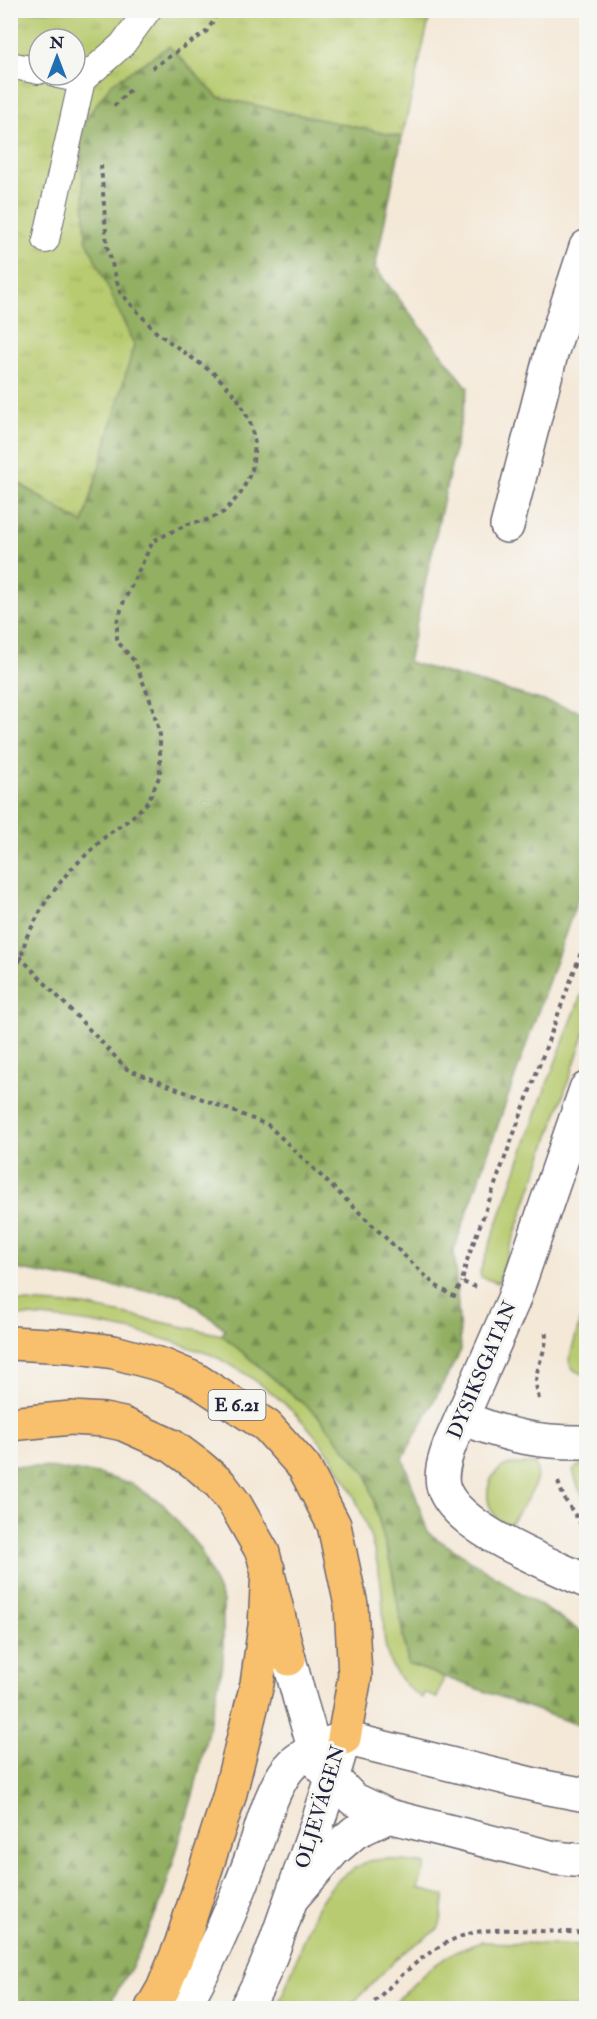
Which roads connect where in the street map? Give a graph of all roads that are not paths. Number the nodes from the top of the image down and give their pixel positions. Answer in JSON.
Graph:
{"nodes":[{"id":1,"x":147,"y":10,"type":"edge"},
{"id":2,"x":10,"y":65,"type":"edge"},
{"id":3,"x":27,"y":69,"type":"edge"},
{"id":4,"x":87,"y":70,"type":"edge"},
{"id":5,"x":69,"y":87,"type":"edge"},
{"id":6,"x":46,"y":240,"type":"dead end"},
{"id":7,"x":586,"y":247,"type":"edge"},
{"id":8,"x":507,"y":526,"type":"dead end"},
{"id":9,"x":586,"y":1089,"type":"edge"},
{"id":10,"x":10,"y":1343,"type":"edge"},
{"id":11,"x":463,"y":1418,"type":"junction"},
{"id":12,"x":10,"y":1424,"type":"edge"},
{"id":13,"x":586,"y":1443,"type":"edge"},
{"id":14,"x":268,"y":1569,"type":"junction"},
{"id":15,"x":586,"y":1581,"type":"edge"},
{"id":16,"x":290,"y":1659,"type":"joint"},
{"id":17,"x":329,"y":1743,"type":"junction"},
{"id":18,"x":333,"y":1779,"type":"junction"},
{"id":19,"x":586,"y":1795,"type":"edge"},
{"id":20,"x":389,"y":1816,"type":"junction"},
{"id":21,"x":586,"y":1861,"type":"edge"},
{"id":22,"x":291,"y":1899,"type":"junction"},
{"id":23,"x":152,"y":2008,"type":"edge"},
{"id":24,"x":183,"y":2008,"type":"edge"},
{"id":25,"x":246,"y":2008,"type":"edge"}],
"edges":[{"from":1,"to":4,"type":"lane"},
{"from":2,"to":3,"type":"lane"},
{"from":5,"to":6,"type":"lane"},
{"from":7,"to":8,"type":"street"},
{"from":9,"to":11,"type":"street","name":"DYSIKSGATAN"},
{"from":10,"to":17,"type":"highway","number":"E 6.21"},
{"from":11,"to":13,"type":"street"},
{"from":11,"to":15,"type":"street","name":"DYSIKSGATAN"},
{"from":12,"to":14,"type":"highway"},
{"from":14,"to":16,"type":"highway"},
{"from":14,"to":23,"type":"highway"},
{"from":16,"to":17,"type":"street"},
{"from":17,"to":18,"type":"street","name":"OLJEVÄGEN"},
{"from":17,"to":19,"type":"street"},
{"from":17,"to":24,"type":"street","name":"OLJEVÄGEN"},
{"from":18,"to":20,"type":"street"},
{"from":18,"to":22,"type":"street","name":"OLJEVÄGEN"},
{"from":20,"to":21,"type":"street"},
{"from":20,"to":22,"type":"street"},
{"from":22,"to":25,"type":"street","name":"OLJEVÄGEN"}]}
